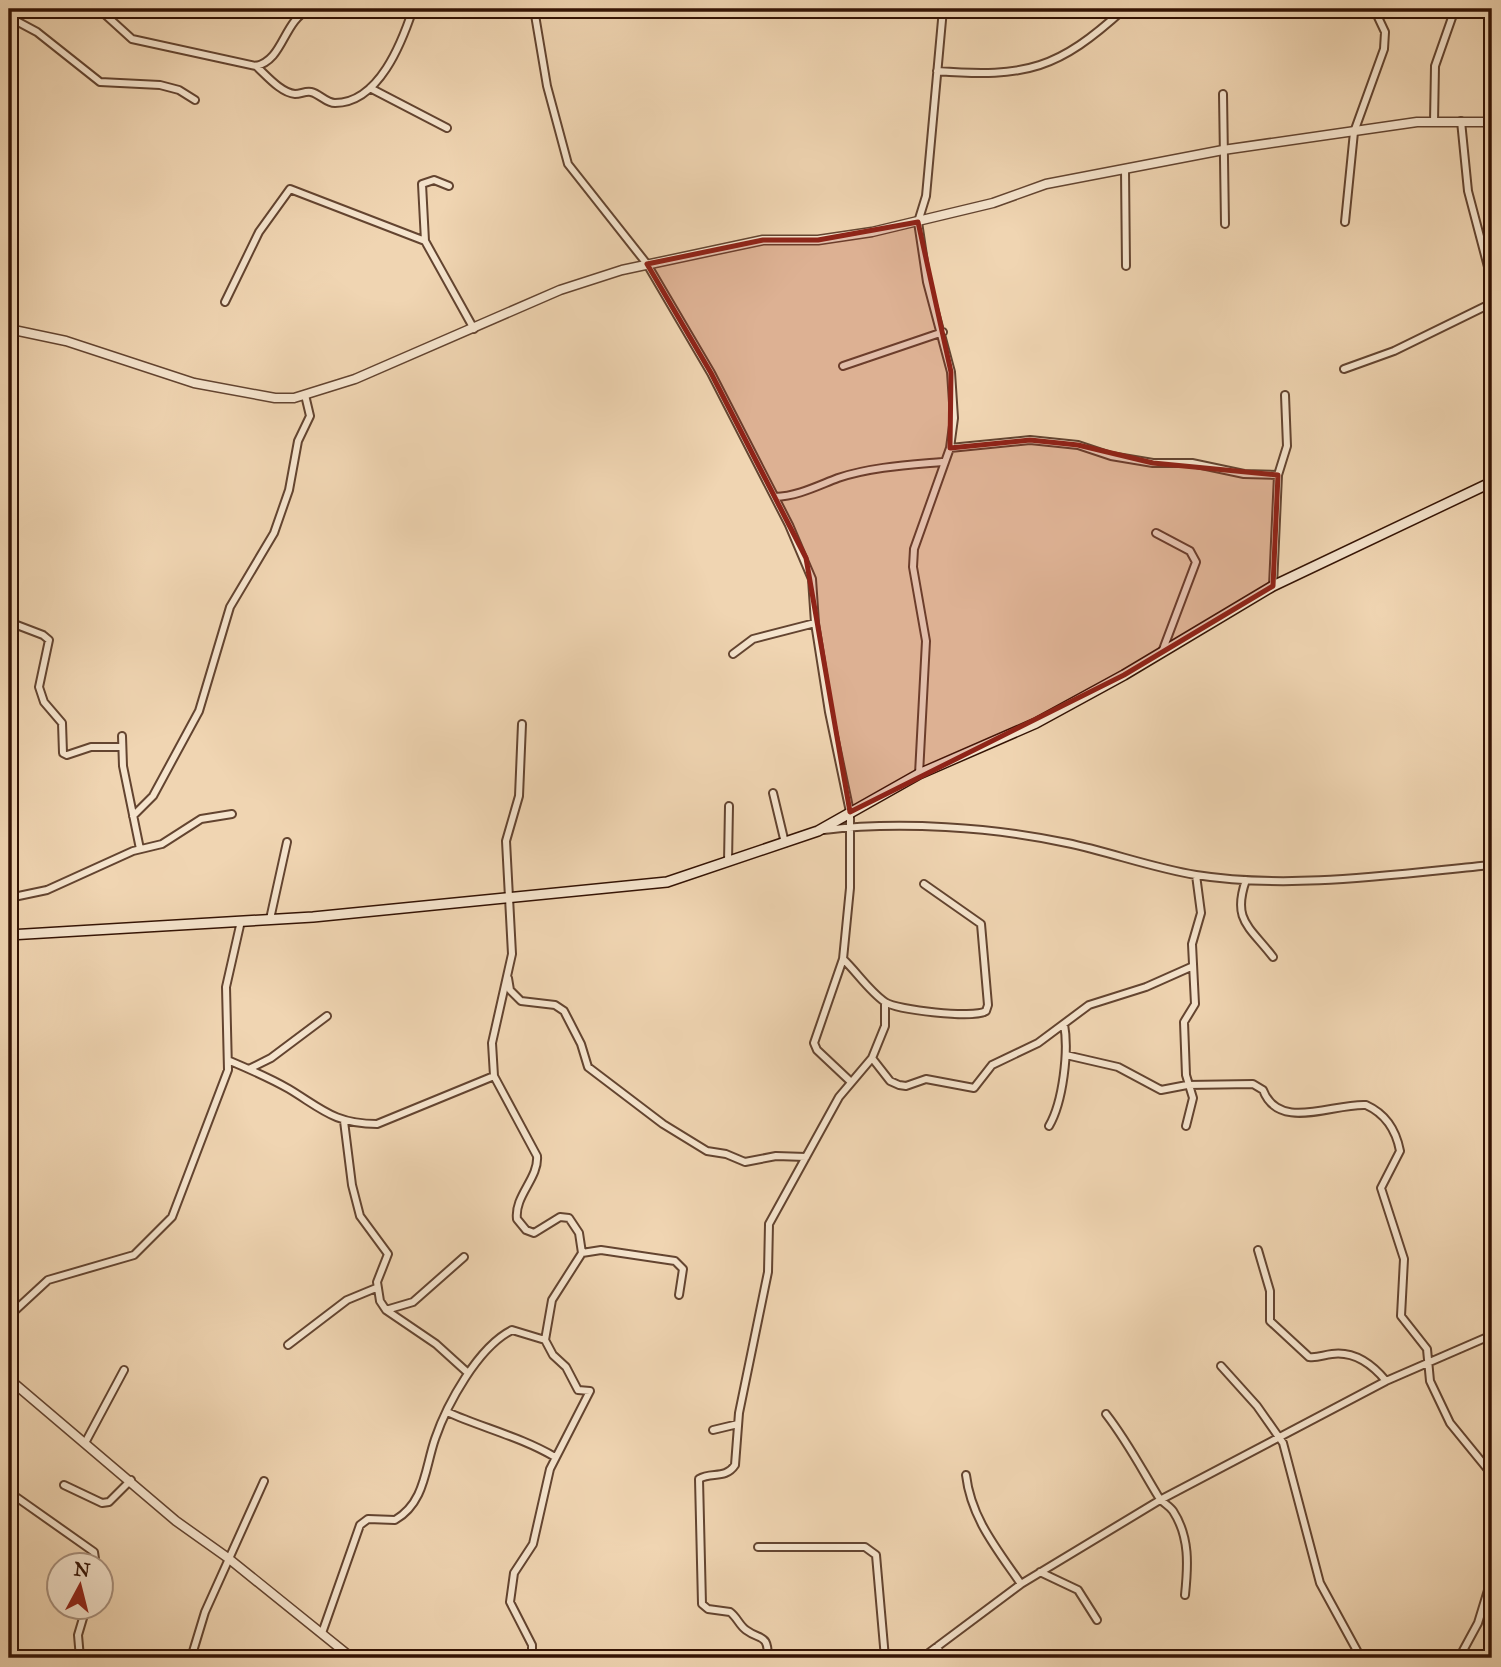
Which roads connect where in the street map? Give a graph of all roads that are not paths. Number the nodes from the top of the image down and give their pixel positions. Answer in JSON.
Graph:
{"nodes":[{"id":1,"x":99,"y":9,"type":"edge"},
{"id":2,"x":310,"y":9,"type":"edge"},
{"id":3,"x":413,"y":9,"type":"edge"},
{"id":4,"x":534,"y":9,"type":"edge"},
{"id":5,"x":943,"y":9,"type":"edge"},
{"id":6,"x":1124,"y":9,"type":"edge"},
{"id":7,"x":1367,"y":9,"type":"edge"},
{"id":8,"x":1455,"y":9,"type":"edge"},
{"id":9,"x":300,"y":11,"type":"edge"},
{"id":10,"x":9,"y":17,"type":"edge"},
{"id":11,"x":256,"y":66,"type":"junction"},
{"id":12,"x":937,"y":71,"type":"junction"},
{"id":13,"x":370,"y":88,"type":"junction"},
{"id":14,"x":1223,"y":94,"type":"dead end"},
{"id":15,"x":195,"y":100,"type":"dead end"},
{"id":16,"x":1461,"y":121,"type":"junction"},
{"id":17,"x":1434,"y":122,"type":"junction"},
{"id":18,"x":1492,"y":122,"type":"edge"},
{"id":19,"x":447,"y":128,"type":"dead end"},
{"id":20,"x":1354,"y":132,"type":"junction"},
{"id":21,"x":1223,"y":150,"type":"junction"},
{"id":22,"x":1125,"y":170,"type":"junction"},
{"id":23,"x":449,"y":186,"type":"dead end"},
{"id":24,"x":918,"y":222,"type":"junction"},
{"id":25,"x":1345,"y":222,"type":"dead end"},
{"id":26,"x":1225,"y":224,"type":"dead end"},
{"id":27,"x":425,"y":241,"type":"junction"},
{"id":28,"x":647,"y":264,"type":"junction"},
{"id":29,"x":1126,"y":266,"type":"dead end"},
{"id":30,"x":1492,"y":282,"type":"edge"},
{"id":31,"x":225,"y":302,"type":"dead end"},
{"id":32,"x":1492,"y":303,"type":"edge"},
{"id":33,"x":9,"y":329,"type":"edge"},
{"id":34,"x":474,"y":329,"type":"junction"},
{"id":35,"x":943,"y":332,"type":"junction"},
{"id":36,"x":843,"y":366,"type":"dead end"},
{"id":37,"x":1344,"y":369,"type":"dead end"},
{"id":38,"x":305,"y":395,"type":"junction"},
{"id":39,"x":1285,"y":395,"type":"dead end"},
{"id":40,"x":950,"y":448,"type":"junction"},
{"id":41,"x":942,"y":462,"type":"junction"},
{"id":42,"x":1278,"y":475,"type":"junction"},
{"id":43,"x":1492,"y":482,"type":"edge"},
{"id":44,"x":775,"y":497,"type":"junction"},
{"id":45,"x":1156,"y":533,"type":"dead end"},
{"id":46,"x":1272,"y":586,"type":"junction"},
{"id":47,"x":9,"y":622,"type":"edge"},
{"id":48,"x":815,"y":623,"type":"junction"},
{"id":49,"x":1162,"y":652,"type":"junction"},
{"id":50,"x":733,"y":654,"type":"dead end"},
{"id":51,"x":522,"y":724,"type":"dead end"},
{"id":52,"x":122,"y":736,"type":"dead end"},
{"id":53,"x":121,"y":747,"type":"junction"},
{"id":54,"x":919,"y":774,"type":"junction"},
{"id":55,"x":773,"y":793,"type":"dead end"},
{"id":56,"x":729,"y":806,"type":"dead end"},
{"id":57,"x":850,"y":812,"type":"junction"},
{"id":58,"x":232,"y":814,"type":"dead end"},
{"id":59,"x":133,"y":816,"type":"junction"},
{"id":60,"x":850,"y":827,"type":"junction"},
{"id":61,"x":818,"y":831,"type":"junction"},
{"id":62,"x":287,"y":842,"type":"dead end"},
{"id":63,"x":785,"y":843,"type":"junction"},
{"id":64,"x":140,"y":849,"type":"junction"},
{"id":65,"x":728,"y":862,"type":"junction"},
{"id":66,"x":1492,"y":865,"type":"edge"},
{"id":67,"x":1196,"y":875,"type":"junction"},
{"id":68,"x":1246,"y":880,"type":"junction"},
{"id":69,"x":923,"y":884,"type":"dead end"},
{"id":70,"x":9,"y":898,"type":"edge"},
{"id":71,"x":508,"y":898,"type":"junction"},
{"id":72,"x":270,"y":919,"type":"junction"},
{"id":73,"x":241,"y":920,"type":"junction"},
{"id":74,"x":9,"y":934,"type":"edge"},
{"id":75,"x":1273,"y":957,"type":"dead end"},
{"id":76,"x":843,"y":958,"type":"junction"},
{"id":77,"x":1191,"y":967,"type":"junction"},
{"id":78,"x":507,"y":973,"type":"junction"},
{"id":79,"x":886,"y":1002,"type":"junction"},
{"id":80,"x":327,"y":1016,"type":"dead end"},
{"id":81,"x":1064,"y":1024,"type":"junction"},
{"id":82,"x":1066,"y":1055,"type":"junction"},
{"id":83,"x":872,"y":1058,"type":"junction"},
{"id":84,"x":230,"y":1061,"type":"junction"},
{"id":85,"x":249,"y":1069,"type":"junction"},
{"id":86,"x":494,"y":1076,"type":"junction"},
{"id":87,"x":851,"y":1082,"type":"junction"},
{"id":88,"x":1187,"y":1085,"type":"junction"},
{"id":89,"x":344,"y":1121,"type":"junction"},
{"id":90,"x":1049,"y":1126,"type":"dead end"},
{"id":91,"x":1186,"y":1126,"type":"dead end"},
{"id":92,"x":806,"y":1157,"type":"junction"},
{"id":93,"x":1258,"y":1250,"type":"dead end"},
{"id":94,"x":582,"y":1253,"type":"junction"},
{"id":95,"x":464,"y":1257,"type":"dead end"},
{"id":96,"x":376,"y":1289,"type":"junction"},
{"id":97,"x":679,"y":1295,"type":"dead end"},
{"id":98,"x":386,"y":1310,"type":"junction"},
{"id":99,"x":9,"y":1316,"type":"edge"},
{"id":100,"x":1492,"y":1335,"type":"edge"},
{"id":101,"x":545,"y":1340,"type":"junction"},
{"id":102,"x":288,"y":1345,"type":"dead end"},
{"id":103,"x":1430,"y":1360,"type":"junction"},
{"id":104,"x":1221,"y":1366,"type":"dead end"},
{"id":105,"x":124,"y":1370,"type":"dead end"},
{"id":106,"x":468,"y":1373,"type":"junction"},
{"id":107,"x":9,"y":1379,"type":"edge"},
{"id":108,"x":1386,"y":1381,"type":"junction"},
{"id":109,"x":447,"y":1412,"type":"junction"},
{"id":110,"x":1106,"y":1414,"type":"dead end"},
{"id":111,"x":738,"y":1424,"type":"junction"},
{"id":112,"x":713,"y":1430,"type":"dead end"},
{"id":113,"x":1278,"y":1436,"type":"junction"},
{"id":114,"x":85,"y":1443,"type":"junction"},
{"id":115,"x":555,"y":1457,"type":"junction"},
{"id":116,"x":1491,"y":1473,"type":"edge"},
{"id":117,"x":966,"y":1475,"type":"dead end"},
{"id":118,"x":131,"y":1480,"type":"junction"},
{"id":119,"x":264,"y":1480,"type":"dead end"},
{"id":120,"x":64,"y":1485,"type":"dead end"},
{"id":121,"x":9,"y":1492,"type":"edge"},
{"id":122,"x":1160,"y":1500,"type":"junction"},
{"id":123,"x":758,"y":1547,"type":"dead end"},
{"id":124,"x":94,"y":1552,"type":"edge"},
{"id":125,"x":229,"y":1558,"type":"junction"},
{"id":126,"x":1040,"y":1572,"type":"junction"},
{"id":127,"x":1021,"y":1584,"type":"junction"},
{"id":128,"x":1185,"y":1595,"type":"dead end"},
{"id":129,"x":1097,"y":1620,"type":"dead end"},
{"id":130,"x":82,"y":1622,"type":"edge"},
{"id":131,"x":322,"y":1633,"type":"junction"},
{"id":132,"x":938,"y":1646,"type":"junction"},
{"id":133,"x":80,"y":1658,"type":"edge"},
{"id":134,"x":191,"y":1658,"type":"edge"},
{"id":135,"x":352,"y":1658,"type":"edge"},
{"id":136,"x":532,"y":1658,"type":"edge"},
{"id":137,"x":768,"y":1658,"type":"edge"},
{"id":138,"x":885,"y":1658,"type":"edge"},
{"id":139,"x":922,"y":1658,"type":"edge"},
{"id":140,"x":940,"y":1658,"type":"edge"},
{"id":141,"x":1361,"y":1658,"type":"edge"},
{"id":142,"x":1459,"y":1658,"type":"edge"}],
"edges":[{"from":1,"to":11,"type":"street"},
{"from":2,"to":9,"type":"street"},
{"from":3,"to":13,"type":"street"},
{"from":4,"to":28,"type":"street"},
{"from":5,"to":12,"type":"street"},
{"from":6,"to":12,"type":"street"},
{"from":7,"to":20,"type":"street"},
{"from":8,"to":17,"type":"street"},
{"from":9,"to":11,"type":"street"},
{"from":10,"to":15,"type":"street"},
{"from":11,"to":13,"type":"street"},
{"from":12,"to":24,"type":"street"},
{"from":13,"to":19,"type":"street"},
{"from":14,"to":21,"type":"street"},
{"from":16,"to":17,"type":"street"},
{"from":16,"to":18,"type":"street"},
{"from":16,"to":30,"type":"street"},
{"from":17,"to":20,"type":"street"},
{"from":20,"to":21,"type":"street"},
{"from":20,"to":25,"type":"street"},
{"from":21,"to":22,"type":"street"},
{"from":21,"to":26,"type":"street"},
{"from":22,"to":24,"type":"street"},
{"from":22,"to":29,"type":"street"},
{"from":23,"to":27,"type":"street"},
{"from":24,"to":28,"type":"street"},
{"from":24,"to":35,"type":"street"},
{"from":27,"to":31,"type":"street"},
{"from":27,"to":34,"type":"street"},
{"from":28,"to":34,"type":"street"},
{"from":28,"to":44,"type":"street"},
{"from":32,"to":37,"type":"street"},
{"from":33,"to":38,"type":"street"},
{"from":34,"to":38,"type":"street"},
{"from":35,"to":36,"type":"street"},
{"from":35,"to":40,"type":"street"},
{"from":38,"to":59,"type":"street"},
{"from":39,"to":42,"type":"street"},
{"from":40,"to":41,"type":"street"},
{"from":40,"to":42,"type":"street"},
{"from":41,"to":44,"type":"street"},
{"from":41,"to":54,"type":"street"},
{"from":42,"to":46,"type":"street"},
{"from":43,"to":46,"type":"main road"},
{"from":44,"to":48,"type":"street"},
{"from":45,"to":49,"type":"street"},
{"from":46,"to":49,"type":"main road"},
{"from":47,"to":53,"type":"street"},
{"from":48,"to":50,"type":"street"},
{"from":48,"to":57,"type":"street"},
{"from":49,"to":54,"type":"main road"},
{"from":51,"to":71,"type":"street"},
{"from":52,"to":53,"type":"street"},
{"from":53,"to":59,"type":"street"},
{"from":54,"to":57,"type":"main road"},
{"from":55,"to":63,"type":"street"},
{"from":56,"to":65,"type":"street"},
{"from":57,"to":60,"type":"street"},
{"from":57,"to":61,"type":"main road"},
{"from":58,"to":64,"type":"street"},
{"from":59,"to":64,"type":"street"},
{"from":60,"to":61,"type":"street"},
{"from":60,"to":67,"type":"street"},
{"from":60,"to":76,"type":"street"},
{"from":61,"to":63,"type":"main road"},
{"from":62,"to":72,"type":"street"},
{"from":63,"to":65,"type":"main road"},
{"from":64,"to":70,"type":"street"},
{"from":65,"to":71,"type":"main road"},
{"from":66,"to":68,"type":"street"},
{"from":67,"to":68,"type":"street"},
{"from":67,"to":77,"type":"street"},
{"from":68,"to":75,"type":"street"},
{"from":69,"to":79,"type":"street"},
{"from":71,"to":72,"type":"main road"},
{"from":71,"to":78,"type":"street"},
{"from":72,"to":73,"type":"main road"},
{"from":73,"to":74,"type":"main road"},
{"from":73,"to":84,"type":"street"},
{"from":76,"to":79,"type":"street"},
{"from":76,"to":87,"type":"street"},
{"from":77,"to":81,"type":"street"},
{"from":77,"to":88,"type":"street"},
{"from":78,"to":86,"type":"street"},
{"from":78,"to":92,"type":"street"},
{"from":79,"to":83,"type":"street"},
{"from":80,"to":85,"type":"street"},
{"from":81,"to":82,"type":"street"},
{"from":81,"to":83,"type":"street"},
{"from":82,"to":88,"type":"street"},
{"from":82,"to":90,"type":"street"},
{"from":83,"to":87,"type":"street"},
{"from":84,"to":85,"type":"street"},
{"from":84,"to":99,"type":"street"},
{"from":85,"to":89,"type":"street"},
{"from":86,"to":89,"type":"street"},
{"from":86,"to":94,"type":"street"},
{"from":87,"to":92,"type":"street"},
{"from":88,"to":91,"type":"street"},
{"from":88,"to":103,"type":"street"},
{"from":89,"to":96,"type":"street"},
{"from":92,"to":111,"type":"street"},
{"from":93,"to":108,"type":"street"},
{"from":94,"to":97,"type":"street"},
{"from":94,"to":101,"type":"street"},
{"from":95,"to":98,"type":"street"},
{"from":96,"to":98,"type":"street"},
{"from":96,"to":102,"type":"street"},
{"from":98,"to":106,"type":"street"},
{"from":100,"to":103,"type":"street"},
{"from":101,"to":106,"type":"street"},
{"from":101,"to":115,"type":"street"},
{"from":103,"to":108,"type":"street"},
{"from":103,"to":116,"type":"street"},
{"from":104,"to":113,"type":"street"},
{"from":105,"to":114,"type":"street"},
{"from":106,"to":109,"type":"street"},
{"from":107,"to":114,"type":"street"},
{"from":108,"to":113,"type":"street"},
{"from":109,"to":115,"type":"street"},
{"from":109,"to":131,"type":"street"},
{"from":110,"to":122,"type":"street"},
{"from":111,"to":112,"type":"street"},
{"from":111,"to":137,"type":"street"},
{"from":113,"to":122,"type":"street"},
{"from":113,"to":141,"type":"street"},
{"from":114,"to":118,"type":"street"},
{"from":115,"to":136,"type":"street"},
{"from":116,"to":142,"type":"street"},
{"from":117,"to":127,"type":"street"},
{"from":118,"to":120,"type":"street"},
{"from":118,"to":125,"type":"street"},
{"from":119,"to":125,"type":"street"},
{"from":121,"to":124,"type":"street"},
{"from":122,"to":126,"type":"street"},
{"from":122,"to":128,"type":"street"},
{"from":123,"to":138,"type":"street"},
{"from":125,"to":131,"type":"street"},
{"from":125,"to":134,"type":"street"},
{"from":126,"to":127,"type":"street"},
{"from":126,"to":129,"type":"street"},
{"from":127,"to":132,"type":"street"},
{"from":130,"to":133,"type":"street"},
{"from":131,"to":135,"type":"street"},
{"from":132,"to":139,"type":"street"},
{"from":132,"to":140,"type":"street"}]}
